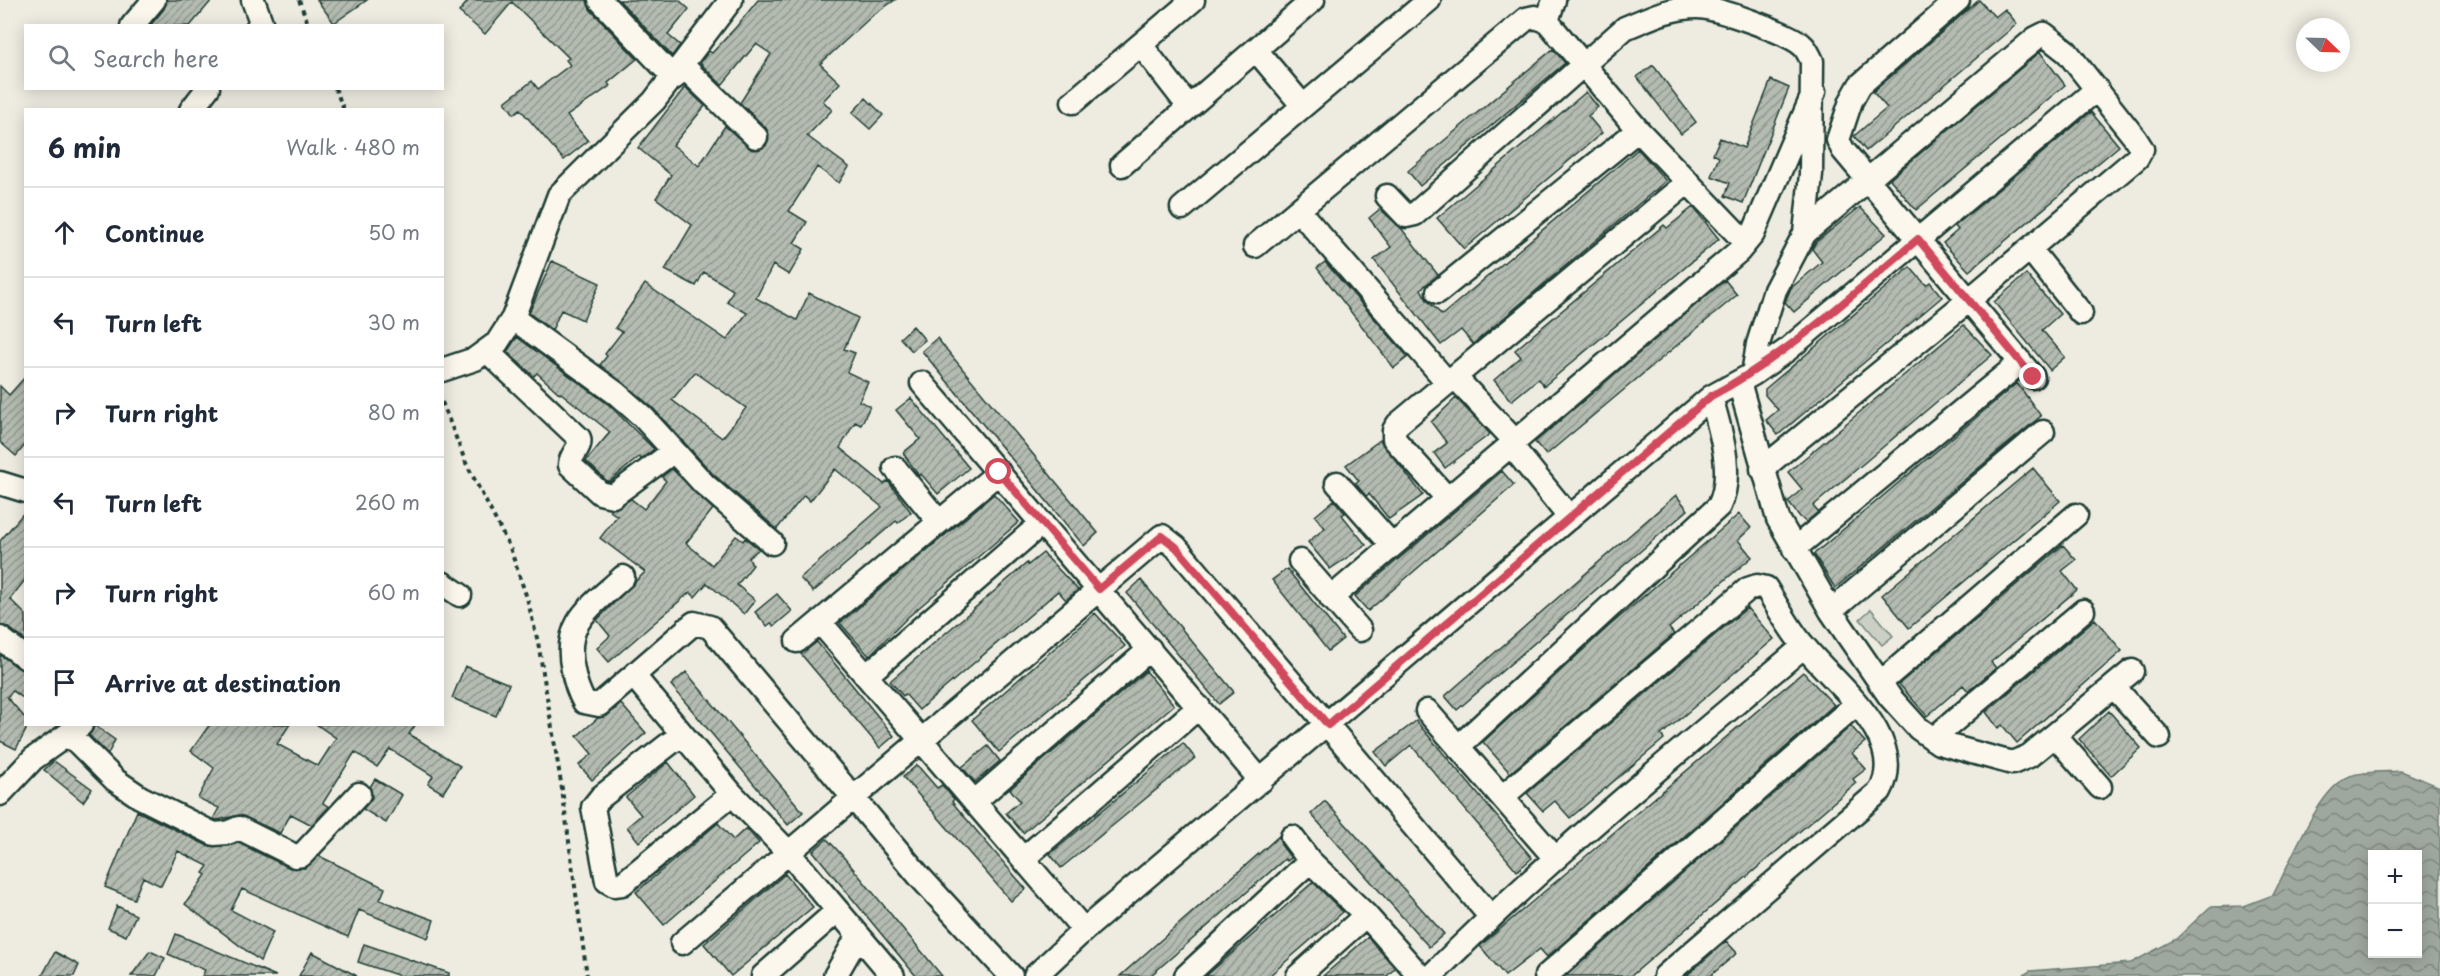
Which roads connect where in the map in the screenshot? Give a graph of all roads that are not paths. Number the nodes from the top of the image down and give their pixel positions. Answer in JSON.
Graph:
{"nodes":[{"id":1,"x":154,"y":0,"type":"edge"},
{"id":2,"x":253,"y":0,"type":"edge"},
{"id":3,"x":731,"y":0,"type":"edge"},
{"id":4,"x":1193,"y":0,"type":"edge"},
{"id":5,"x":1314,"y":0,"type":"edge"},
{"id":6,"x":1429,"y":0,"type":"edge"},
{"id":7,"x":1958,"y":0,"type":"edge"},
{"id":8,"x":614,"y":6,"type":"edge"},
{"id":9,"x":1550,"y":10,"type":"edge"},
{"id":10,"x":134,"y":24,"type":"edge"},
{"id":11,"x":260,"y":24,"type":"edge"},
{"id":12,"x":1141,"y":45,"type":"junction"},
{"id":13,"x":1256,"y":50,"type":"junction"},
{"id":14,"x":1582,"y":66,"type":"junction"},
{"id":15,"x":678,"y":72,"type":"junction"},
{"id":16,"x":2097,"y":89,"type":"junction"},
{"id":17,"x":206,"y":90,"type":"edge"},
{"id":18,"x":1814,"y":92,"type":"junction"},
{"id":19,"x":1073,"y":102,"type":"dead end"},
{"id":20,"x":1303,"y":106,"type":"junction"},
{"id":21,"x":1189,"y":107,"type":"junction"},
{"id":22,"x":193,"y":108,"type":"edge"},
{"id":23,"x":1638,"y":129,"type":"junction"},
{"id":24,"x":756,"y":137,"type":"dead end"},
{"id":25,"x":1122,"y":165,"type":"dead end"},
{"id":26,"x":1867,"y":178,"type":"junction"},
{"id":27,"x":1688,"y":182,"type":"junction"},
{"id":28,"x":1387,"y":196,"type":"dead end"},
{"id":29,"x":1182,"y":208,"type":"dead end"},
{"id":30,"x":1299,"y":211,"type":"junction"},
{"id":31,"x":1805,"y":233,"type":"junction"},
{"id":32,"x":1918,"y":239,"type":"junction"},
{"id":33,"x":1745,"y":242,"type":"junction"},
{"id":34,"x":1255,"y":246,"type":"dead end"},
{"id":35,"x":2030,"y":249,"type":"junction"},
{"id":36,"x":1438,"y":292,"type":"dead end"},
{"id":37,"x":1970,"y":300,"type":"junction"},
{"id":38,"x":2081,"y":313,"type":"dead end"},
{"id":39,"x":513,"y":318,"type":"junction"},
{"id":40,"x":488,"y":352,"type":"junction"},
{"id":41,"x":444,"y":369,"type":"edge"},
{"id":42,"x":1746,"y":378,"type":"junction"},
{"id":43,"x":1451,"y":380,"type":"junction"},
{"id":44,"x":922,"y":383,"type":"dead end"},
{"id":45,"x":1711,"y":396,"type":"junction"},
{"id":46,"x":2043,"y":432,"type":"dead end"},
{"id":47,"x":1512,"y":442,"type":"junction"},
{"id":48,"x":674,"y":451,"type":"junction"},
{"id":49,"x":895,"y":468,"type":"dead end"},
{"id":50,"x":1762,"y":469,"type":"junction"},
{"id":51,"x":999,"y":472,"type":"junction"},
{"id":52,"x":0,"y":483,"type":"edge"},
{"id":53,"x":1337,"y":483,"type":"dead end"},
{"id":54,"x":24,"y":490,"type":"edge"},
{"id":55,"x":1447,"y":498,"type":"junction"},
{"id":56,"x":2076,"y":515,"type":"dead end"},
{"id":57,"x":1570,"y":518,"type":"junction"},
{"id":58,"x":939,"y":522,"type":"junction"},
{"id":59,"x":1042,"y":523,"type":"junction"},
{"id":60,"x":772,"y":543,"type":"dead end"},
{"id":61,"x":1392,"y":545,"type":"junction"},
{"id":62,"x":1794,"y":549,"type":"junction"},
{"id":63,"x":1300,"y":561,"type":"dead end"},
{"id":64,"x":623,"y":577,"type":"dead end"},
{"id":65,"x":1099,"y":589,"type":"junction"},
{"id":66,"x":1331,"y":598,"type":"junction"},
{"id":67,"x":2083,"y":610,"type":"dead end"},
{"id":68,"x":1832,"y":611,"type":"junction"},
{"id":69,"x":820,"y":622,"type":"junction"},
{"id":70,"x":1360,"y":630,"type":"dead end"},
{"id":71,"x":0,"y":638,"type":"edge"},
{"id":72,"x":797,"y":641,"type":"dead end"},
{"id":73,"x":1804,"y":646,"type":"junction"},
{"id":74,"x":1150,"y":649,"type":"junction"},
{"id":75,"x":24,"y":656,"type":"edge"},
{"id":76,"x":2132,"y":672,"type":"dead end"},
{"id":77,"x":634,"y":676,"type":"junction"},
{"id":78,"x":866,"y":676,"type":"junction"},
{"id":79,"x":1880,"y":683,"type":"junction"},
{"id":80,"x":2114,"y":687,"type":"junction"},
{"id":81,"x":1857,"y":704,"type":"junction"},
{"id":82,"x":1199,"y":707,"type":"junction"},
{"id":83,"x":1427,"y":711,"type":"dead end"},
{"id":84,"x":1328,"y":725,"type":"junction"},
{"id":85,"x":75,"y":729,"type":"edge"},
{"id":86,"x":682,"y":734,"type":"junction"},
{"id":87,"x":2055,"y":736,"type":"junction"},
{"id":88,"x":2159,"y":737,"type":"dead end"},
{"id":89,"x":920,"y":739,"type":"junction"},
{"id":90,"x":1933,"y":739,"type":"junction"},
{"id":91,"x":1458,"y":747,"type":"junction"},
{"id":92,"x":1261,"y":781,"type":"junction"},
{"id":93,"x":2100,"y":787,"type":"dead end"},
{"id":94,"x":0,"y":794,"type":"edge"},
{"id":95,"x":359,"y":794,"type":"dead end"},
{"id":96,"x":732,"y":794,"type":"junction"},
{"id":97,"x":1502,"y":797,"type":"junction"},
{"id":98,"x":854,"y":798,"type":"junction"},
{"id":99,"x":974,"y":802,"type":"junction"},
{"id":100,"x":1292,"y":837,"type":"dead end"},
{"id":101,"x":789,"y":853,"type":"junction"},
{"id":102,"x":1556,"y":858,"type":"junction"},
{"id":103,"x":1023,"y":859,"type":"junction"},
{"id":104,"x":1310,"y":861,"type":"junction"},
{"id":105,"x":837,"y":911,"type":"junction"},
{"id":106,"x":1366,"y":915,"type":"junction"},
{"id":107,"x":1490,"y":916,"type":"junction"},
{"id":108,"x":1084,"y":930,"type":"junction"},
{"id":109,"x":858,"y":936,"type":"junction"},
{"id":110,"x":682,"y":943,"type":"dead end"},
{"id":111,"x":763,"y":976,"type":"edge"},
{"id":112,"x":835,"y":976,"type":"edge"},
{"id":113,"x":893,"y":976,"type":"edge"},
{"id":114,"x":1011,"y":976,"type":"edge"},
{"id":115,"x":1035,"y":976,"type":"edge"},
{"id":116,"x":1187,"y":976,"type":"edge"},
{"id":117,"x":1298,"y":976,"type":"edge"},
{"id":118,"x":1420,"y":976,"type":"edge"},
{"id":119,"x":1431,"y":976,"type":"edge"},
{"id":120,"x":1546,"y":976,"type":"edge"},
{"id":121,"x":1665,"y":976,"type":"edge"}],
"edges":[{"from":1,"to":10,"type":"street"},
{"from":2,"to":11,"type":"street"},
{"from":3,"to":15,"type":"street"},
{"from":4,"to":12,"type":"street"},
{"from":5,"to":13,"type":"street"},
{"from":6,"to":20,"type":"street"},
{"from":7,"to":26,"type":"street"},
{"from":8,"to":15,"type":"street"},
{"from":9,"to":14,"type":"street"},
{"from":9,"to":30,"type":"street"},
{"from":12,"to":19,"type":"street"},
{"from":12,"to":21,"type":"street"},
{"from":13,"to":20,"type":"street"},
{"from":13,"to":21,"type":"street"},
{"from":14,"to":18,"type":"street"},
{"from":14,"to":23,"type":"street"},
{"from":14,"to":28,"type":"street"},
{"from":15,"to":24,"type":"street"},
{"from":15,"to":39,"type":"street"},
{"from":16,"to":26,"type":"street"},
{"from":16,"to":32,"type":"street"},
{"from":16,"to":35,"type":"street"},
{"from":17,"to":22,"type":"street"},
{"from":18,"to":31,"type":"street"},
{"from":18,"to":33,"type":"street"},
{"from":20,"to":29,"type":"street"},
{"from":21,"to":25,"type":"street"},
{"from":23,"to":27,"type":"street"},
{"from":23,"to":36,"type":"street"},
{"from":26,"to":31,"type":"street"},
{"from":26,"to":32,"type":"street"},
{"from":27,"to":33,"type":"street"},
{"from":27,"to":43,"type":"street"},
{"from":30,"to":34,"type":"street"},
{"from":30,"to":43,"type":"street"},
{"from":31,"to":42,"type":"street"},
{"from":32,"to":37,"type":"street"},
{"from":32,"to":42,"type":"street"},
{"from":33,"to":47,"type":"street"},
{"from":35,"to":37,"type":"street"},
{"from":35,"to":38,"type":"street"},
{"from":37,"to":50,"type":"street"},
{"from":37,"to":62,"type":"street"},
{"from":39,"to":40,"type":"street"},
{"from":39,"to":48,"type":"street"},
{"from":40,"to":41,"type":"street"},
{"from":40,"to":48,"type":"street"},
{"from":42,"to":45,"type":"street"},
{"from":42,"to":50,"type":"street"},
{"from":43,"to":47,"type":"street"},
{"from":43,"to":55,"type":"street"},
{"from":44,"to":51,"type":"street"},
{"from":45,"to":57,"type":"street"},
{"from":45,"to":91,"type":"street"},
{"from":46,"to":68,"type":"street"},
{"from":47,"to":55,"type":"street"},
{"from":47,"to":57,"type":"street"},
{"from":48,"to":60,"type":"street"},
{"from":49,"to":58,"type":"street"},
{"from":50,"to":62,"type":"street"},
{"from":51,"to":58,"type":"street"},
{"from":51,"to":59,"type":"street"},
{"from":52,"to":54,"type":"street"},
{"from":53,"to":61,"type":"street"},
{"from":55,"to":61,"type":"street"},
{"from":56,"to":79,"type":"street"},
{"from":57,"to":84,"type":"street"},
{"from":58,"to":69,"type":"street"},
{"from":59,"to":65,"type":"street"},
{"from":59,"to":78,"type":"street"},
{"from":61,"to":66,"type":"street"},
{"from":62,"to":68,"type":"street"},
{"from":63,"to":66,"type":"street"},
{"from":64,"to":77,"type":"street"},
{"from":65,"to":74,"type":"street"},
{"from":65,"to":84,"type":"street"},
{"from":65,"to":89,"type":"street"},
{"from":66,"to":70,"type":"street"},
{"from":67,"to":90,"type":"street"},
{"from":68,"to":79,"type":"street"},
{"from":69,"to":72,"type":"street"},
{"from":69,"to":78,"type":"street"},
{"from":71,"to":75,"type":"street"},
{"from":73,"to":81,"type":"street"},
{"from":73,"to":97,"type":"street"},
{"from":73,"to":102,"type":"street"},
{"from":74,"to":82,"type":"street"},
{"from":74,"to":99,"type":"street"},
{"from":76,"to":80,"type":"street"},
{"from":77,"to":86,"type":"street"},
{"from":77,"to":98,"type":"street"},
{"from":78,"to":89,"type":"street"},
{"from":79,"to":90,"type":"street"},
{"from":80,"to":87,"type":"street"},
{"from":80,"to":88,"type":"street"},
{"from":81,"to":120,"type":"street"},
{"from":81,"to":121,"type":"street"},
{"from":82,"to":92,"type":"street"},
{"from":82,"to":103,"type":"street"},
{"from":83,"to":91,"type":"street"},
{"from":84,"to":92,"type":"street"},
{"from":84,"to":107,"type":"street"},
{"from":85,"to":94,"type":"street"},
{"from":85,"to":95,"type":"street"},
{"from":86,"to":96,"type":"street"},
{"from":86,"to":96,"type":"street"},
{"from":87,"to":90,"type":"street"},
{"from":87,"to":93,"type":"street"},
{"from":89,"to":98,"type":"street"},
{"from":89,"to":99,"type":"street"},
{"from":91,"to":97,"type":"street"},
{"from":92,"to":108,"type":"street"},
{"from":96,"to":101,"type":"street"},
{"from":97,"to":102,"type":"street"},
{"from":98,"to":101,"type":"street"},
{"from":98,"to":114,"type":"street"},
{"from":99,"to":103,"type":"street"},
{"from":100,"to":104,"type":"street"},
{"from":101,"to":105,"type":"street"},
{"from":101,"to":110,"type":"street"},
{"from":102,"to":107,"type":"street"},
{"from":103,"to":108,"type":"street"},
{"from":104,"to":106,"type":"street"},
{"from":104,"to":116,"type":"street"},
{"from":105,"to":109,"type":"street"},
{"from":105,"to":111,"type":"street"},
{"from":106,"to":117,"type":"street"},
{"from":106,"to":118,"type":"street"},
{"from":107,"to":119,"type":"street"},
{"from":108,"to":115,"type":"street"},
{"from":109,"to":112,"type":"street"},
{"from":109,"to":113,"type":"street"}]}
